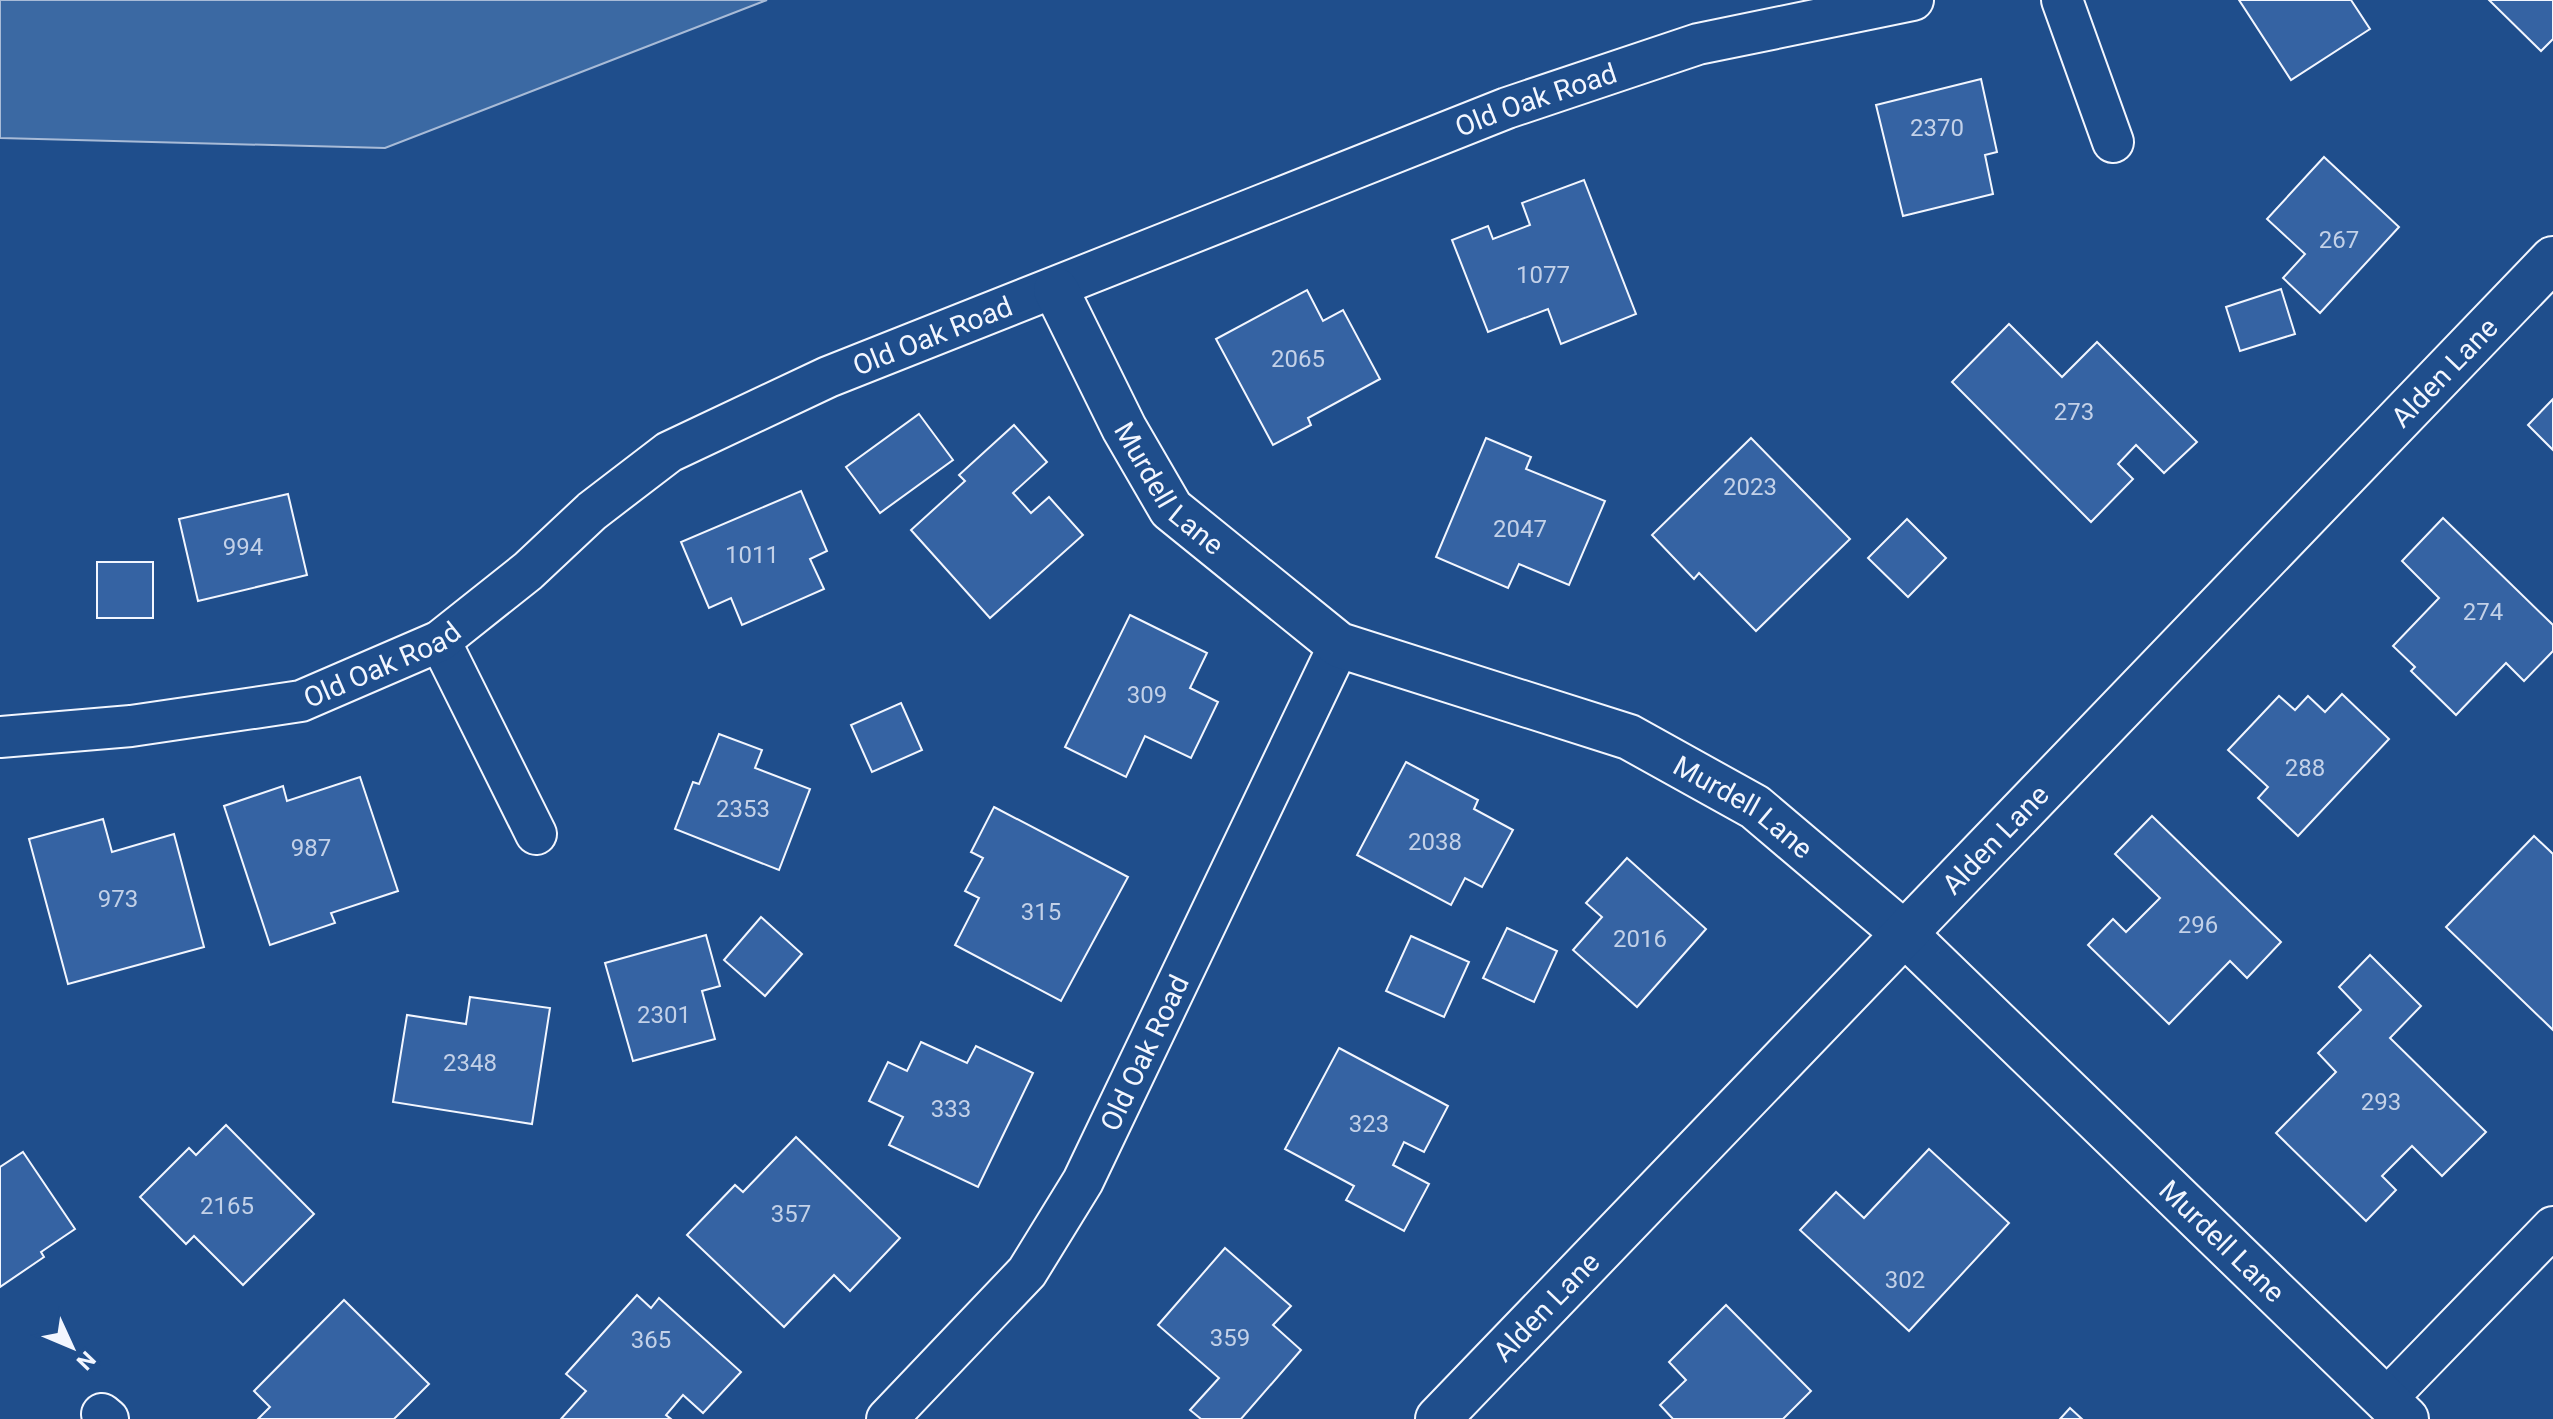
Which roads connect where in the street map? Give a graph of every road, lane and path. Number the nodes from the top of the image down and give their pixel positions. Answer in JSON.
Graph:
{"nodes":[{"id":1,"x":1913,"y":0,"type":"edge"},
{"id":2,"x":2062,"y":0,"type":"edge"},
{"id":3,"x":2113,"y":142,"type":"dead end"},
{"id":4,"x":2553,"y":259,"type":"edge"},
{"id":5,"x":1056,"y":290,"type":"junction"},
{"id":6,"x":440,"y":641,"type":"junction"},
{"id":7,"x":1339,"y":645,"type":"junction"},
{"id":8,"x":0,"y":737,"type":"edge"},
{"id":9,"x":536,"y":834,"type":"dead end"},
{"id":10,"x":1906,"y":935,"type":"junction"},
{"id":11,"x":2553,"y":1227,"type":"edge"},
{"id":12,"x":2396,"y":1409,"type":"edge"},
{"id":13,"x":887,"y":1419,"type":"edge"},
{"id":14,"x":1438,"y":1419,"type":"edge"}],
"edges":[{"from":1,"to":5,"type":"street","name":"Old Oak Road"},
{"from":2,"to":3,"type":"street"},
{"from":4,"to":10,"type":"street","name":"Alden Lane"},
{"from":5,"to":6,"type":"street","name":"Old Oak Road"},
{"from":5,"to":7,"type":"street","name":"Murdell Lane"},
{"from":6,"to":8,"type":"street","name":"Old Oak Road"},
{"from":6,"to":9,"type":"street"},
{"from":7,"to":10,"type":"street","name":"Murdell Lane"},
{"from":7,"to":13,"type":"street","name":"Old Oak Road"},
{"from":10,"to":12,"type":"street","name":"Murdell Lane"},
{"from":10,"to":14,"type":"street","name":"Alden Lane"},
{"from":11,"to":12,"type":"street"}]}
